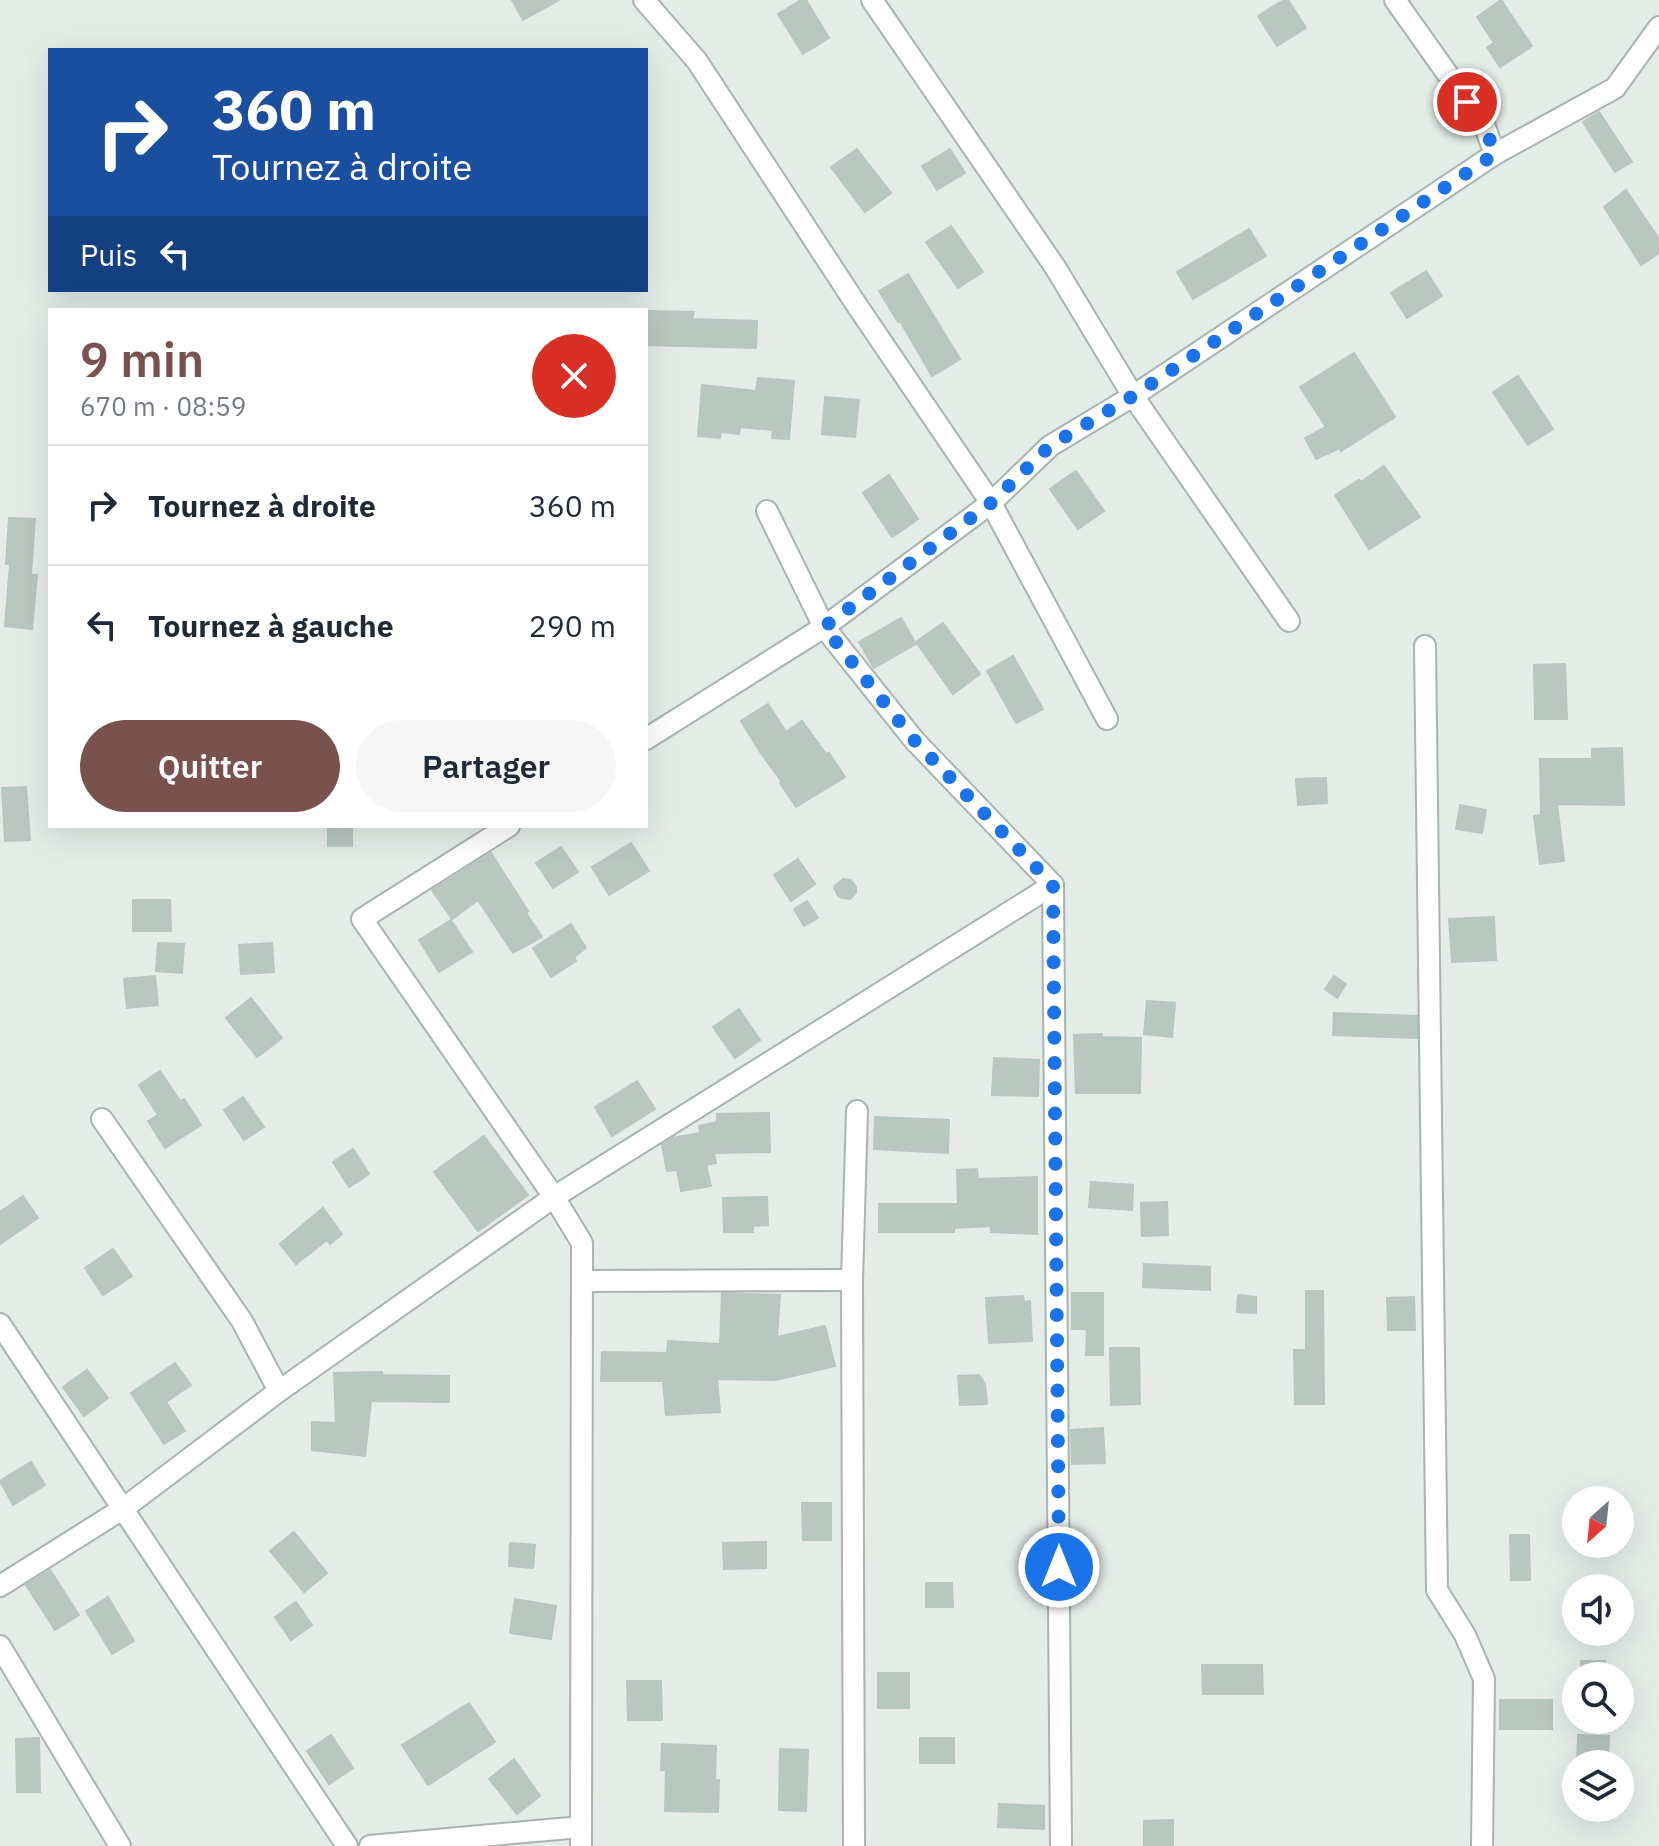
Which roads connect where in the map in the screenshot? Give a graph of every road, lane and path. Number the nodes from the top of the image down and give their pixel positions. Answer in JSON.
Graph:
{"nodes":[{"id":1,"x":644,"y":0,"type":"edge"},
{"id":2,"x":872,"y":0,"type":"edge"},
{"id":3,"x":1395,"y":0,"type":"edge"},
{"id":4,"x":1659,"y":27,"type":"edge"},
{"id":5,"x":1495,"y":154,"type":"junction"},
{"id":6,"x":1133,"y":396,"type":"junction"},
{"id":7,"x":991,"y":503,"type":"junction"},
{"id":8,"x":767,"y":511,"type":"dead end"},
{"id":9,"x":1289,"y":621,"type":"dead end"},
{"id":10,"x":824,"y":627,"type":"junction"},
{"id":11,"x":1425,"y":646,"type":"dead end"},
{"id":12,"x":1107,"y":719,"type":"dead end"},
{"id":13,"x":648,"y":738,"type":"edge"},
{"id":14,"x":506,"y":828,"type":"edge"},
{"id":15,"x":1053,"y":885,"type":"junction"},
{"id":16,"x":857,"y":1111,"type":"dead end"},
{"id":17,"x":102,"y":1119,"type":"dead end"},
{"id":18,"x":554,"y":1197,"type":"junction"},
{"id":19,"x":852,"y":1280,"type":"junction"},
{"id":20,"x":582,"y":1281,"type":"junction"},
{"id":21,"x":0,"y":1324,"type":"edge"},
{"id":22,"x":279,"y":1391,"type":"junction"},
{"id":23,"x":124,"y":1508,"type":"junction"},
{"id":24,"x":0,"y":1586,"type":"edge"},
{"id":25,"x":0,"y":1646,"type":"edge"},
{"id":26,"x":581,"y":1837,"type":"edge"},
{"id":27,"x":120,"y":1846,"type":"edge"},
{"id":28,"x":347,"y":1846,"type":"edge"},
{"id":29,"x":370,"y":1846,"type":"edge"},
{"id":30,"x":854,"y":1846,"type":"edge"},
{"id":31,"x":1061,"y":1846,"type":"edge"},
{"id":32,"x":1482,"y":1846,"type":"edge"}],
"edges":[{"from":1,"to":7,"type":"street"},
{"from":2,"to":6,"type":"street"},
{"from":3,"to":5,"type":"street"},
{"from":4,"to":5,"type":"street"},
{"from":5,"to":6,"type":"street"},
{"from":6,"to":7,"type":"street"},
{"from":6,"to":9,"type":"street"},
{"from":7,"to":10,"type":"street"},
{"from":7,"to":12,"type":"street"},
{"from":8,"to":10,"type":"street"},
{"from":10,"to":13,"type":"street"},
{"from":10,"to":15,"type":"street"},
{"from":11,"to":32,"type":"street"},
{"from":14,"to":18,"type":"street"},
{"from":15,"to":18,"type":"street"},
{"from":15,"to":31,"type":"street"},
{"from":16,"to":19,"type":"street"},
{"from":17,"to":22,"type":"street"},
{"from":18,"to":20,"type":"street"},
{"from":18,"to":22,"type":"street"},
{"from":19,"to":20,"type":"street"},
{"from":19,"to":30,"type":"street"},
{"from":20,"to":26,"type":"street"},
{"from":21,"to":23,"type":"street"},
{"from":22,"to":23,"type":"street"},
{"from":23,"to":24,"type":"street"},
{"from":23,"to":28,"type":"street"},
{"from":25,"to":27,"type":"street"},
{"from":26,"to":29,"type":"street"}]}
